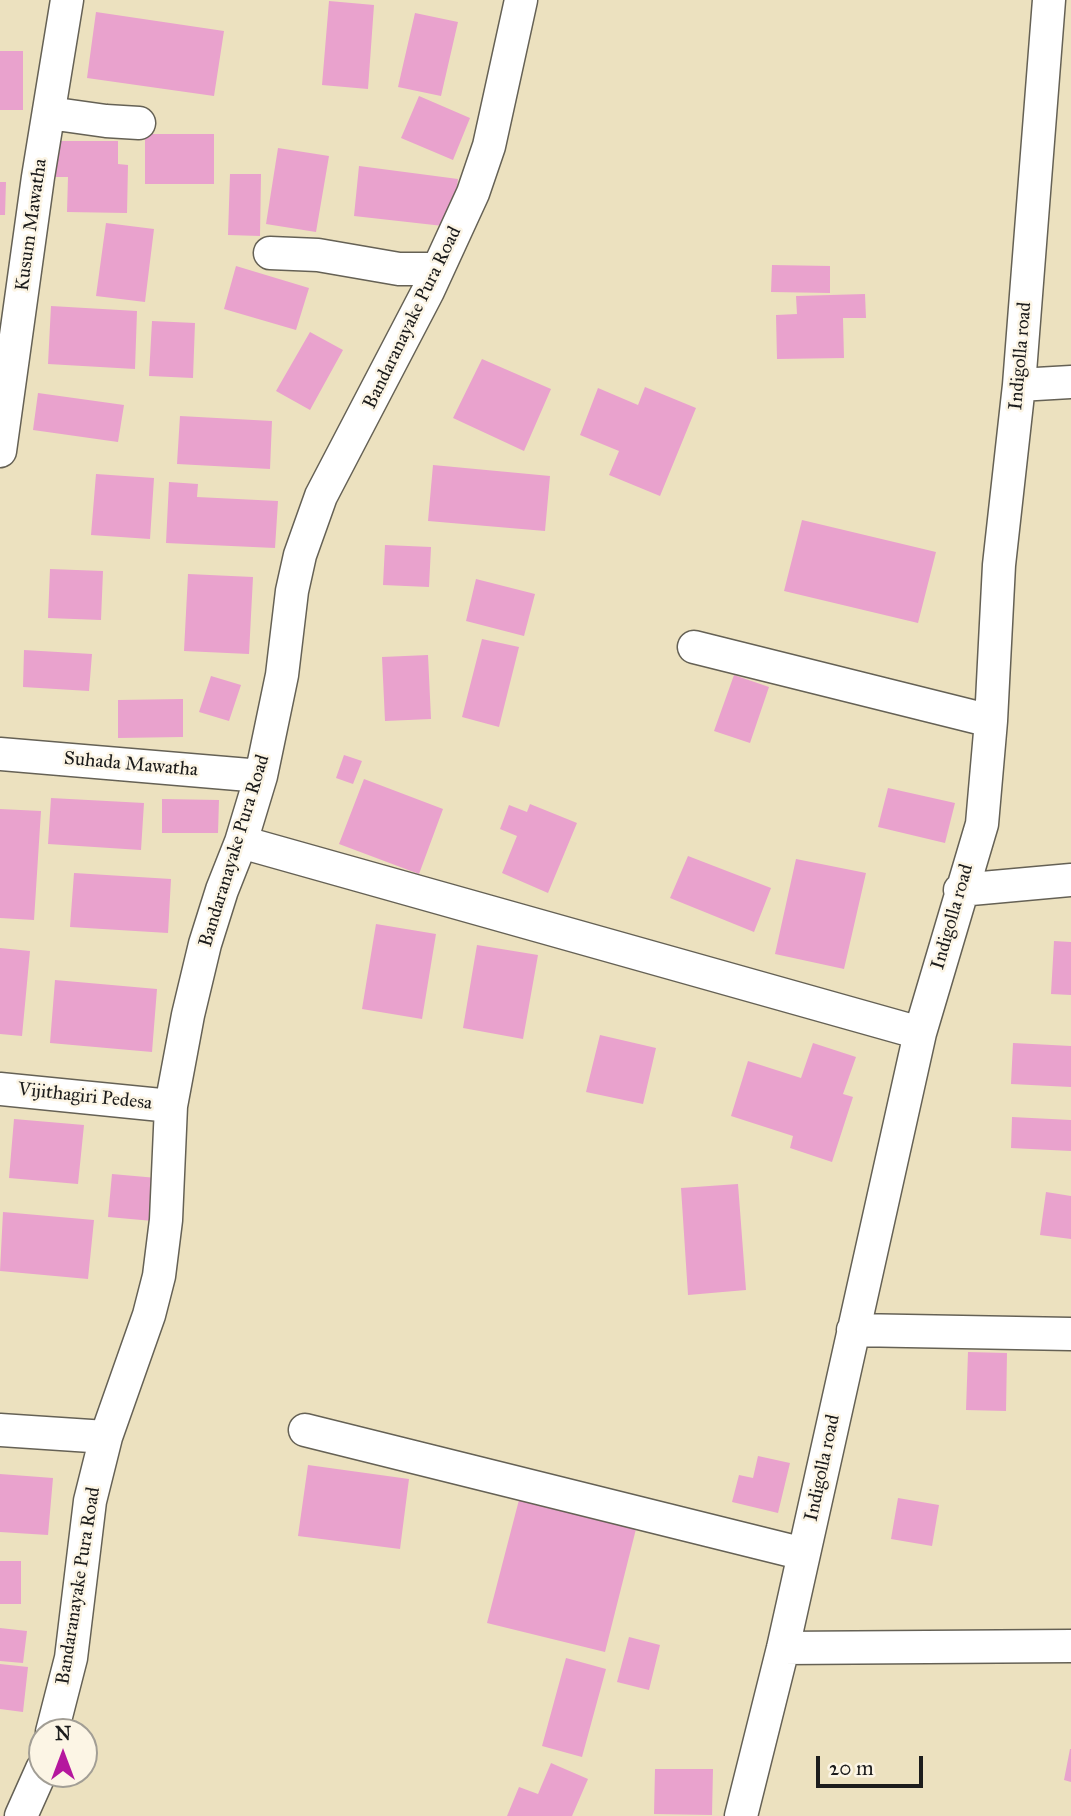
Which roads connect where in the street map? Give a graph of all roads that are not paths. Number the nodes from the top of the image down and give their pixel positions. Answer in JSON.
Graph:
{"nodes":[{"id":1,"x":67,"y":0,"type":"edge"},
{"id":2,"x":521,"y":0,"type":"edge"},
{"id":3,"x":1049,"y":0,"type":"edge"},
{"id":4,"x":49,"y":113,"type":"junction"},
{"id":5,"x":139,"y":123,"type":"dead end"},
{"id":6,"x":270,"y":253,"type":"dead end"},
{"id":7,"x":438,"y":269,"type":"junction"},
{"id":8,"x":1071,"y":382,"type":"edge"},
{"id":9,"x":1019,"y":385,"type":"junction"},
{"id":10,"x":0,"y":451,"type":"edge"},
{"id":11,"x":694,"y":647,"type":"dead end"},
{"id":12,"x":991,"y":721,"type":"junction"},
{"id":13,"x":0,"y":754,"type":"edge"},
{"id":14,"x":261,"y":776,"type":"junction"},
{"id":15,"x":241,"y":842,"type":"junction"},
{"id":16,"x":1071,"y":880,"type":"edge"},
{"id":17,"x":960,"y":890,"type":"junction"},
{"id":18,"x":920,"y":1033,"type":"junction"},
{"id":19,"x":0,"y":1089,"type":"edge"},
{"id":20,"x":171,"y":1106,"type":"junction"},
{"id":21,"x":853,"y":1330,"type":"junction"},
{"id":22,"x":1071,"y":1334,"type":"edge"},
{"id":23,"x":0,"y":1430,"type":"edge"},
{"id":24,"x":304,"y":1430,"type":"dead end"},
{"id":25,"x":106,"y":1437,"type":"junction"},
{"id":26,"x":804,"y":1555,"type":"junction"},
{"id":27,"x":1071,"y":1646,"type":"edge"},
{"id":28,"x":783,"y":1648,"type":"junction"},
{"id":29,"x":56,"y":1718,"type":"edge"},
{"id":30,"x":34,"y":1788,"type":"edge"},
{"id":31,"x":21,"y":1816,"type":"edge"},
{"id":32,"x":741,"y":1816,"type":"edge"}],
"edges":[{"from":1,"to":4,"type":"street","name":"Kusum Mawatha"},
{"from":2,"to":7,"type":"street","name":"Bandaranayake Pura Road"},
{"from":3,"to":9,"type":"street","name":"Indigolla road"},
{"from":4,"to":5,"type":"street"},
{"from":4,"to":10,"type":"street","name":"Kusum Mawatha"},
{"from":6,"to":7,"type":"street"},
{"from":7,"to":14,"type":"street","name":"Bandaranayake Pura Road"},
{"from":8,"to":9,"type":"street"},
{"from":9,"to":12,"type":"street","name":"Indigolla road"},
{"from":11,"to":12,"type":"street"},
{"from":12,"to":17,"type":"street","name":"Indigolla road"},
{"from":13,"to":14,"type":"street","name":"Suhada Mawatha"},
{"from":14,"to":15,"type":"street","name":"Bandaranayake Pura Road"},
{"from":15,"to":18,"type":"street"},
{"from":15,"to":20,"type":"street","name":"Bandaranayake Pura Road"},
{"from":16,"to":17,"type":"street"},
{"from":17,"to":18,"type":"street","name":"Indigolla road"},
{"from":18,"to":21,"type":"street","name":"Indigolla road"},
{"from":19,"to":20,"type":"street","name":"Vijithagiri Pedesa"},
{"from":20,"to":25,"type":"street","name":"Bandaranayake Pura Road"},
{"from":21,"to":22,"type":"street"},
{"from":21,"to":26,"type":"street","name":"Indigolla road"},
{"from":23,"to":25,"type":"street"},
{"from":24,"to":26,"type":"street"},
{"from":25,"to":29,"type":"street","name":"Bandaranayake Pura Road"},
{"from":26,"to":28,"type":"street","name":"Indigolla road"},
{"from":27,"to":28,"type":"street"},
{"from":28,"to":32,"type":"street","name":"Indigolla road"},
{"from":30,"to":31,"type":"street"}]}
